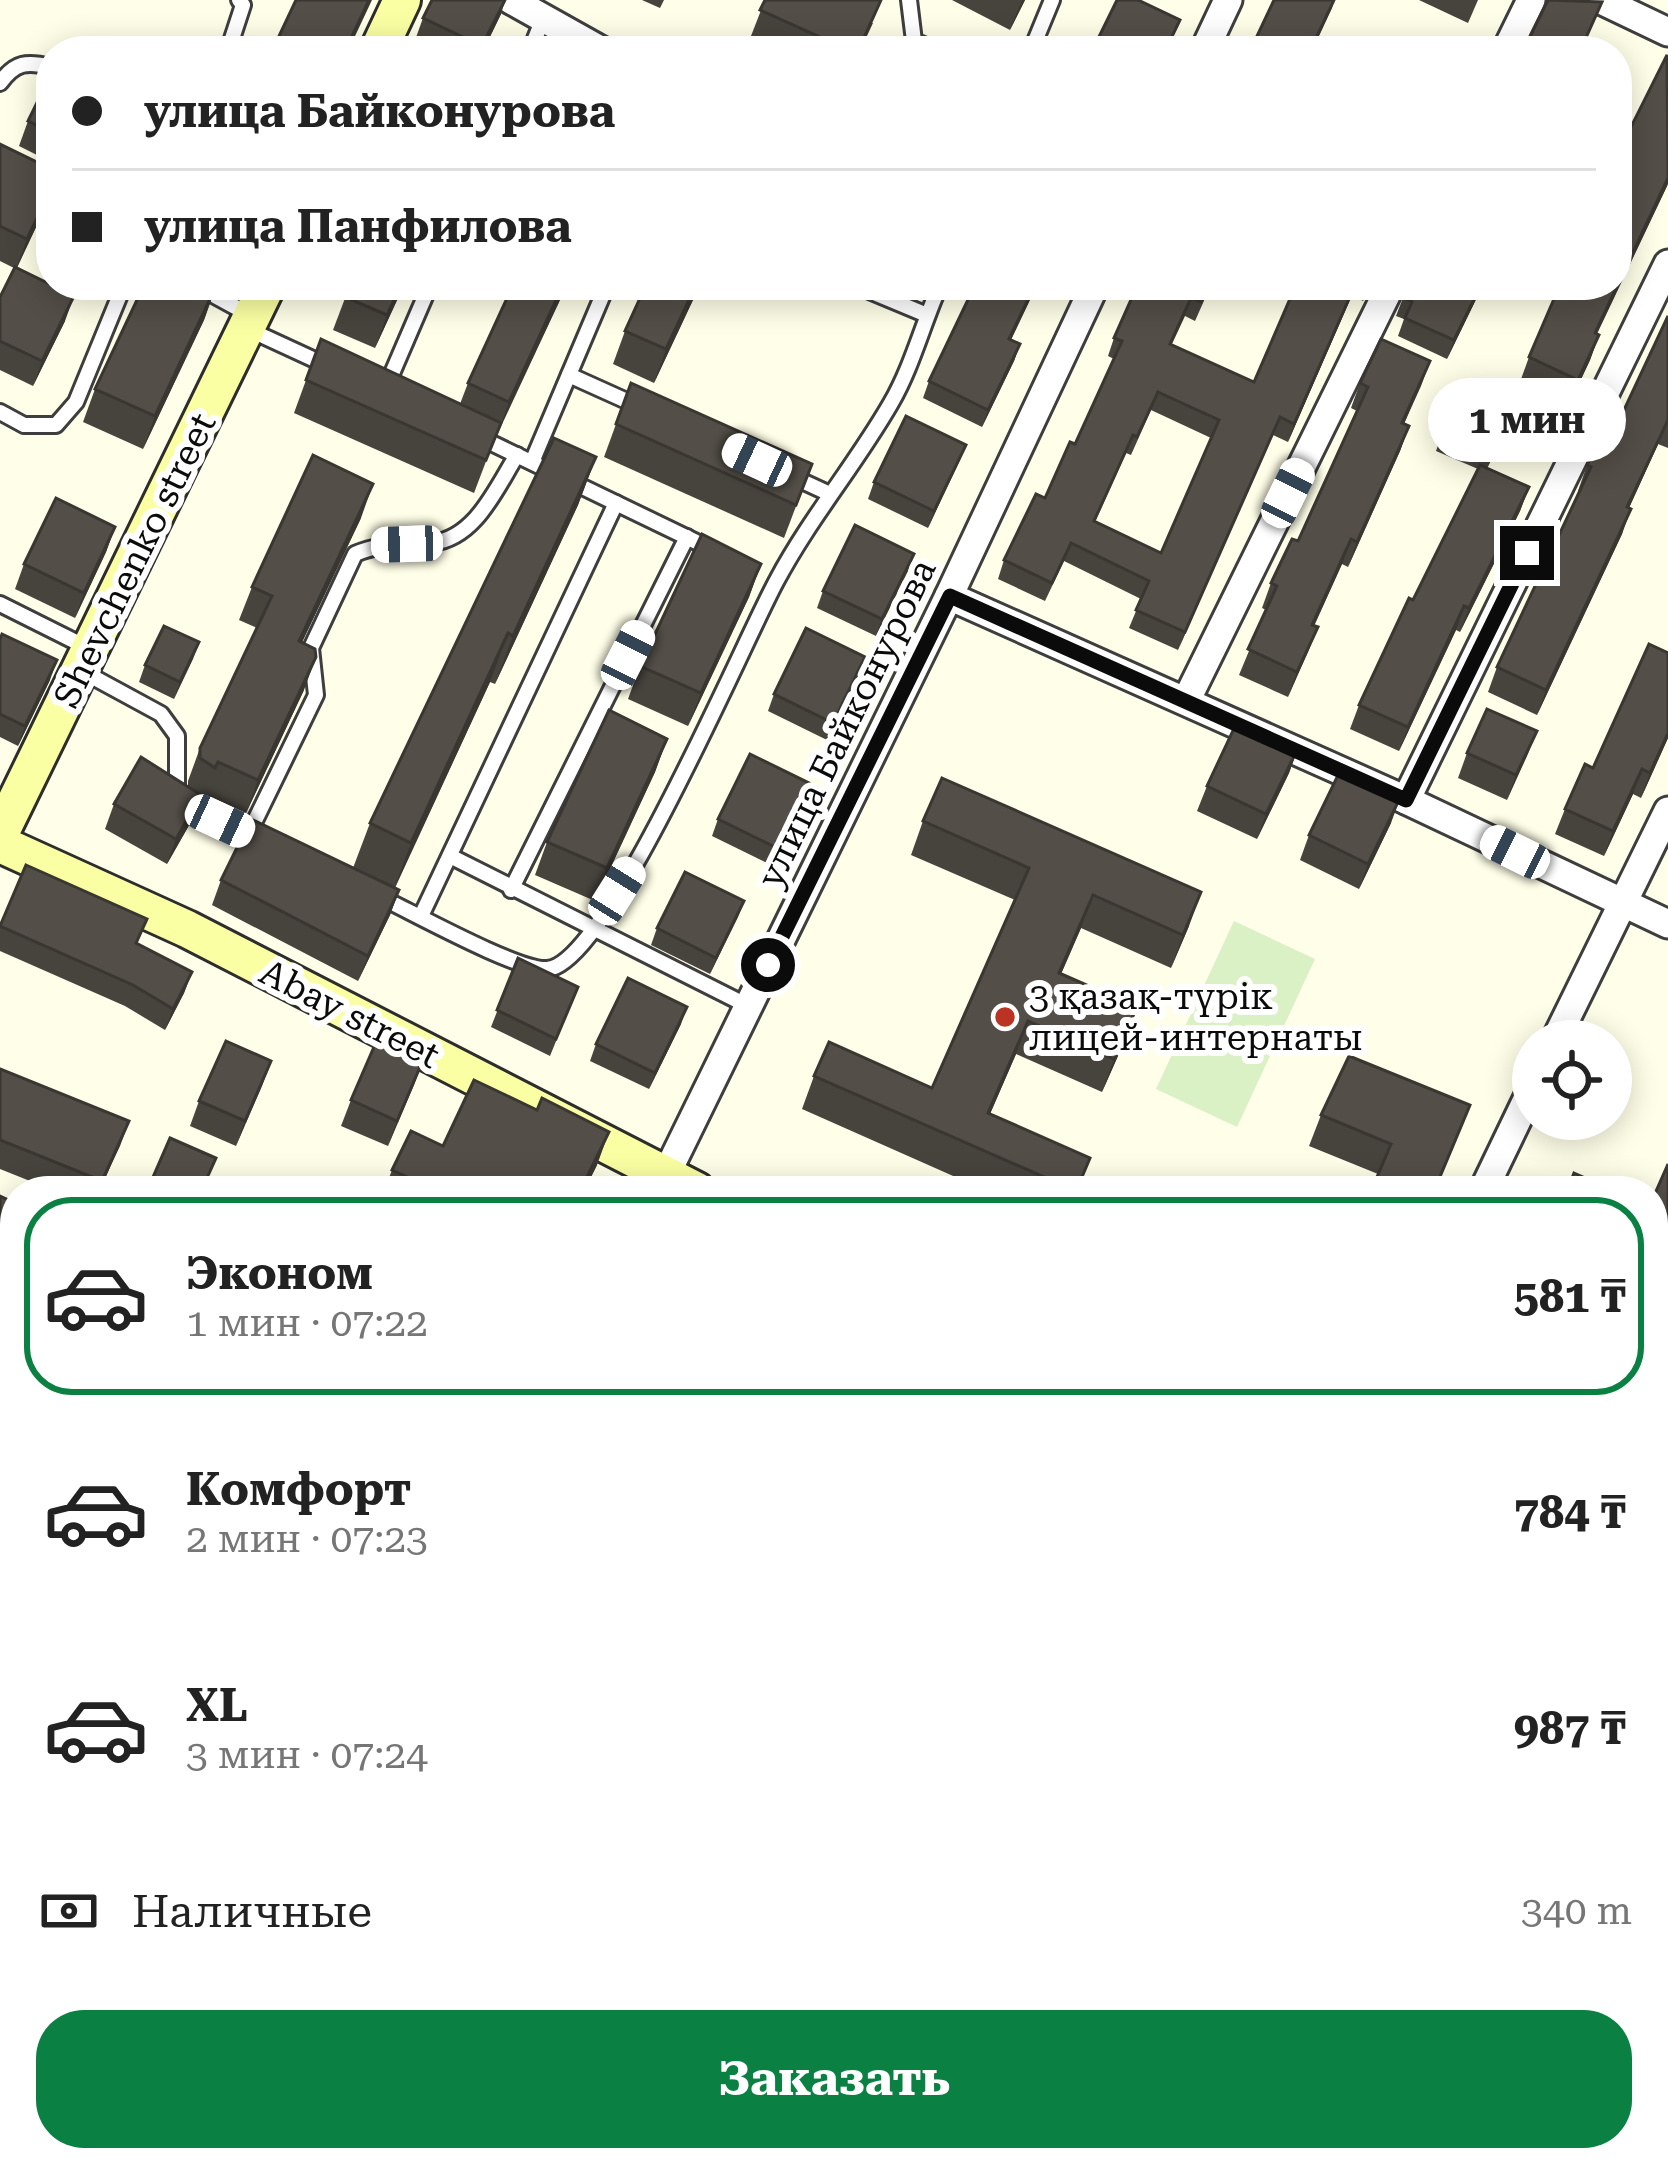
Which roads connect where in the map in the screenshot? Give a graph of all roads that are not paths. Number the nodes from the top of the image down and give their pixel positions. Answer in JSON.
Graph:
{"nodes":[{"id":1,"x":238,"y":0,"type":"edge"},
{"id":2,"x":402,"y":0,"type":"edge"},
{"id":3,"x":909,"y":0,"type":"edge"},
{"id":4,"x":1052,"y":0,"type":"edge"},
{"id":5,"x":1228,"y":0,"type":"edge"},
{"id":6,"x":1531,"y":0,"type":"edge"},
{"id":7,"x":1601,"y":0,"type":"edge"},
{"id":8,"x":524,"y":6,"type":"edge"},
{"id":9,"x":1668,"y":32,"type":"edge"},
{"id":10,"x":234,"y":36,"type":"edge"},
{"id":11,"x":385,"y":36,"type":"edge"},
{"id":12,"x":528,"y":36,"type":"edge"},
{"id":13,"x":576,"y":36,"type":"edge"},
{"id":14,"x":914,"y":36,"type":"edge"},
{"id":15,"x":1037,"y":36,"type":"edge"},
{"id":16,"x":1211,"y":36,"type":"edge"},
{"id":17,"x":1513,"y":36,"type":"edge"},
{"id":18,"x":36,"y":65,"type":"edge"},
{"id":19,"x":0,"y":83,"type":"edge"},
{"id":20,"x":1668,"y":265,"type":"edge"},
{"id":21,"x":118,"y":300,"type":"edge"},
{"id":22,"x":424,"y":300,"type":"edge"},
{"id":23,"x":600,"y":300,"type":"edge"},
{"id":24,"x":891,"y":300,"type":"edge"},
{"id":25,"x":934,"y":300,"type":"edge"},
{"id":26,"x":1088,"y":300,"type":"edge"},
{"id":27,"x":1384,"y":300,"type":"edge"},
{"id":28,"x":256,"y":310,"type":"edge"},
{"id":29,"x":927,"y":315,"type":"junction"},
{"id":30,"x":345,"y":374,"type":"edge"},
{"id":31,"x":568,"y":375,"type":"junction"},
{"id":32,"x":365,"y":383,"type":"edge"},
{"id":33,"x":384,"y":392,"type":"junction"},
{"id":34,"x":402,"y":400,"type":"edge"},
{"id":35,"x":0,"y":412,"type":"edge"},
{"id":36,"x":655,"y":414,"type":"edge"},
{"id":37,"x":458,"y":427,"type":"edge"},
{"id":38,"x":517,"y":455,"type":"junction"},
{"id":39,"x":532,"y":462,"type":"junction"},
{"id":40,"x":775,"y":469,"type":"edge"},
{"id":41,"x":830,"y":494,"type":"junction"},
{"id":42,"x":616,"y":503,"type":"junction"},
{"id":43,"x":687,"y":537,"type":"junction"},
{"id":44,"x":723,"y":555,"type":"edge"},
{"id":45,"x":759,"y":572,"type":"edge"},
{"id":46,"x":777,"y":581,"type":"junction"},
{"id":47,"x":950,"y":596,"type":"junction"},
{"id":48,"x":0,"y":604,"type":"edge"},
{"id":49,"x":85,"y":660,"type":"junction"},
{"id":50,"x":1186,"y":701,"type":"junction"},
{"id":51,"x":1406,"y":800,"type":"junction"},
{"id":52,"x":1668,"y":811,"type":"edge"},
{"id":53,"x":0,"y":834,"type":"edge"},
{"id":54,"x":248,"y":835,"type":"junction"},
{"id":55,"x":0,"y":844,"type":"edge"},
{"id":56,"x":270,"y":845,"type":"edge"},
{"id":57,"x":450,"y":856,"type":"junction"},
{"id":58,"x":356,"y":886,"type":"edge"},
{"id":59,"x":511,"y":890,"type":"junction"},
{"id":60,"x":1623,"y":903,"type":"junction"},
{"id":61,"x":421,"y":916,"type":"junction"},
{"id":62,"x":1668,"y":924,"type":"edge"},
{"id":63,"x":592,"y":931,"type":"junction"},
{"id":64,"x":748,"y":1006,"type":"junction"},
{"id":65,"x":1565,"y":1020,"type":"edge"},
{"id":66,"x":1512,"y":1131,"type":"edge"},
{"id":67,"x":654,"y":1176,"type":"edge"},
{"id":68,"x":677,"y":1176,"type":"edge"},
{"id":69,"x":1490,"y":1176,"type":"edge"}],
"edges":[{"from":1,"to":10,"type":"lane"},
{"from":2,"to":11,"type":"main road"},
{"from":3,"to":14,"type":"lane"},
{"from":4,"to":15,"type":"lane"},
{"from":5,"to":16,"type":"street"},
{"from":6,"to":17,"type":"street"},
{"from":7,"to":9,"type":"street"},
{"from":8,"to":12,"type":"lane"},
{"from":8,"to":13,"type":"street"},
{"from":18,"to":19,"type":"lane"},
{"from":20,"to":51,"type":"street"},
{"from":21,"to":35,"type":"lane"},
{"from":22,"to":33,"type":"lane"},
{"from":23,"to":31,"type":"lane"},
{"from":24,"to":29,"type":"lane"},
{"from":25,"to":29,"type":"lane"},
{"from":26,"to":47,"type":"street","name":"улица Байконурова"},
{"from":27,"to":50,"type":"street"},
{"from":28,"to":30,"type":"lane"},
{"from":28,"to":49,"type":"main road","name":"Shevchenko street"},
{"from":29,"to":41,"type":"lane"},
{"from":31,"to":36,"type":"lane"},
{"from":31,"to":39,"type":"lane"},
{"from":32,"to":33,"type":"lane"},
{"from":33,"to":34,"type":"lane"},
{"from":37,"to":38,"type":"lane"},
{"from":38,"to":39,"type":"lane"},
{"from":38,"to":54,"type":"lane"},
{"from":39,"to":42,"type":"lane"},
{"from":40,"to":41,"type":"lane"},
{"from":41,"to":46,"type":"lane"},
{"from":42,"to":43,"type":"lane"},
{"from":42,"to":57,"type":"lane"},
{"from":43,"to":44,"type":"lane"},
{"from":43,"to":59,"type":"lane"},
{"from":45,"to":46,"type":"lane"},
{"from":46,"to":63,"type":"lane"},
{"from":47,"to":50,"type":"street"},
{"from":47,"to":64,"type":"street","name":"улица Байконурова"},
{"from":48,"to":49,"type":"lane"},
{"from":49,"to":53,"type":"main road","name":"Shevchenko street"},
{"from":49,"to":54,"type":"lane"},
{"from":50,"to":51,"type":"street"},
{"from":51,"to":60,"type":"street"},
{"from":52,"to":60,"type":"street"},
{"from":54,"to":56,"type":"lane"},
{"from":55,"to":67,"type":"main road","name":"Abay street"},
{"from":57,"to":59,"type":"lane"},
{"from":57,"to":61,"type":"lane"},
{"from":58,"to":61,"type":"lane"},
{"from":59,"to":63,"type":"lane"},
{"from":60,"to":62,"type":"street"},
{"from":60,"to":65,"type":"street"},
{"from":61,"to":63,"type":"lane"},
{"from":63,"to":64,"type":"lane"},
{"from":64,"to":68,"type":"street","name":"улица Байконурова"},
{"from":66,"to":69,"type":"street"}]}
